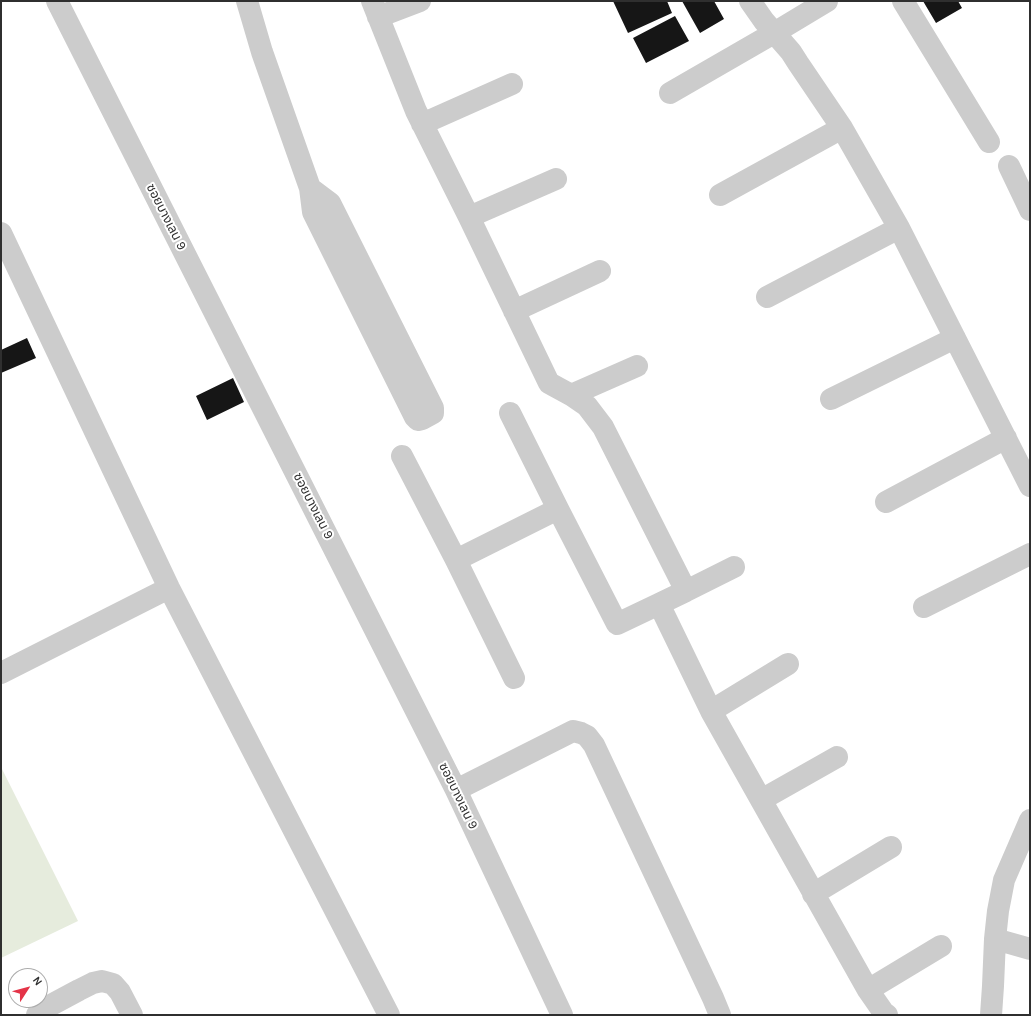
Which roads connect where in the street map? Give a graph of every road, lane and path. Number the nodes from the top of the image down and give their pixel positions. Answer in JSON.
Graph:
{"nodes":[{"id":1,"x":57,"y":1,"type":"edge"},
{"id":2,"x":247,"y":1,"type":"edge"},
{"id":3,"x":420,"y":1,"type":"edge"},
{"id":4,"x":750,"y":1,"type":"edge"},
{"id":5,"x":827,"y":1,"type":"edge"},
{"id":6,"x":903,"y":1,"type":"edge"},
{"id":7,"x":375,"y":9,"type":"edge"},
{"id":8,"x":774,"y":33,"type":"junction"},
{"id":9,"x":512,"y":84,"type":"dead end"},
{"id":10,"x":670,"y":93,"type":"dead end"},
{"id":11,"x":422,"y":124,"type":"junction"},
{"id":12,"x":842,"y":128,"type":"junction"},
{"id":13,"x":989,"y":142,"type":"dead end"},
{"id":14,"x":1009,"y":166,"type":"dead end"},
{"id":15,"x":556,"y":179,"type":"dead end"},
{"id":16,"x":310,"y":188,"type":"junction"},
{"id":17,"x":720,"y":195,"type":"dead end"},
{"id":18,"x":1030,"y":210,"type":"edge"},
{"id":19,"x":469,"y":217,"type":"junction"},
{"id":20,"x":899,"y":228,"type":"junction"},
{"id":21,"x":1,"y":233,"type":"edge"},
{"id":22,"x":600,"y":271,"type":"dead end"},
{"id":23,"x":767,"y":297,"type":"dead end"},
{"id":24,"x":514,"y":312,"type":"junction"},
{"id":25,"x":955,"y":338,"type":"junction"},
{"id":26,"x":637,"y":366,"type":"dead end"},
{"id":27,"x":571,"y":395,"type":"junction"},
{"id":28,"x":831,"y":398,"type":"dead end"},
{"id":29,"x":510,"y":412,"type":"dead end"},
{"id":30,"x":1006,"y":438,"type":"junction"},
{"id":31,"x":402,"y":456,"type":"dead end"},
{"id":32,"x":1030,"y":486,"type":"edge"},
{"id":33,"x":886,"y":502,"type":"dead end"},
{"id":34,"x":558,"y":509,"type":"junction"},
{"id":35,"x":1030,"y":554,"type":"edge"},
{"id":36,"x":456,"y":560,"type":"junction"},
{"id":37,"x":734,"y":567,"type":"dead end"},
{"id":38,"x":169,"y":588,"type":"junction"},
{"id":39,"x":686,"y":591,"type":"junction"},
{"id":40,"x":659,"y":604,"type":"junction"},
{"id":41,"x":924,"y":607,"type":"dead end"},
{"id":42,"x":788,"y":664,"type":"dead end"},
{"id":43,"x":1,"y":673,"type":"edge"},
{"id":44,"x":514,"y":678,"type":"dead end"},
{"id":45,"x":711,"y":711,"type":"junction"},
{"id":46,"x":837,"y":757,"type":"dead end"},
{"id":47,"x":456,"y":790,"type":"junction"},
{"id":48,"x":761,"y":800,"type":"junction"},
{"id":49,"x":1030,"y":822,"type":"edge"},
{"id":50,"x":891,"y":847,"type":"dead end"},
{"id":51,"x":813,"y":894,"type":"junction"},
{"id":52,"x":995,"y":939,"type":"junction"},
{"id":53,"x":941,"y":946,"type":"dead end"},
{"id":54,"x":1030,"y":950,"type":"edge"},
{"id":55,"x":868,"y":990,"type":"junction"},
{"id":56,"x":37,"y":1015,"type":"edge"},
{"id":57,"x":132,"y":1015,"type":"edge"},
{"id":58,"x":389,"y":1015,"type":"edge"},
{"id":59,"x":562,"y":1015,"type":"edge"},
{"id":60,"x":720,"y":1015,"type":"edge"},
{"id":61,"x":887,"y":1015,"type":"edge"},
{"id":62,"x":991,"y":1015,"type":"edge"}],
"edges":[{"from":1,"to":47,"type":"street","name":"ซอยบางเลน 9"},
{"from":2,"to":16,"type":"street"},
{"from":3,"to":7,"type":"street"},
{"from":4,"to":8,"type":"street"},
{"from":5,"to":8,"type":"street"},
{"from":6,"to":13,"type":"street"},
{"from":7,"to":11,"type":"street"},
{"from":8,"to":10,"type":"street"},
{"from":8,"to":12,"type":"street"},
{"from":9,"to":11,"type":"street"},
{"from":11,"to":19,"type":"street"},
{"from":12,"to":17,"type":"street"},
{"from":12,"to":20,"type":"street"},
{"from":14,"to":18,"type":"street"},
{"from":15,"to":19,"type":"street"},
{"from":16,"to":16,"type":"street"},
{"from":19,"to":24,"type":"street"},
{"from":20,"to":23,"type":"street"},
{"from":20,"to":25,"type":"street"},
{"from":21,"to":38,"type":"street"},
{"from":22,"to":24,"type":"street"},
{"from":24,"to":27,"type":"street"},
{"from":25,"to":28,"type":"street"},
{"from":25,"to":30,"type":"street"},
{"from":26,"to":27,"type":"street"},
{"from":27,"to":39,"type":"street"},
{"from":29,"to":34,"type":"street"},
{"from":30,"to":32,"type":"street"},
{"from":30,"to":33,"type":"street"},
{"from":31,"to":36,"type":"street"},
{"from":34,"to":36,"type":"street"},
{"from":34,"to":40,"type":"street"},
{"from":35,"to":41,"type":"street"},
{"from":36,"to":44,"type":"street"},
{"from":37,"to":39,"type":"street"},
{"from":38,"to":43,"type":"street"},
{"from":38,"to":58,"type":"street"},
{"from":39,"to":40,"type":"street"},
{"from":40,"to":45,"type":"street"},
{"from":42,"to":45,"type":"street"},
{"from":45,"to":48,"type":"street"},
{"from":46,"to":48,"type":"street"},
{"from":47,"to":59,"type":"street","name":"ซอยบางเลน 9"},
{"from":47,"to":60,"type":"street"},
{"from":48,"to":51,"type":"street"},
{"from":49,"to":52,"type":"street"},
{"from":50,"to":51,"type":"street"},
{"from":51,"to":55,"type":"street"},
{"from":52,"to":54,"type":"street"},
{"from":52,"to":62,"type":"street"},
{"from":53,"to":55,"type":"street"},
{"from":55,"to":61,"type":"street"},
{"from":56,"to":57,"type":"street"}]}
